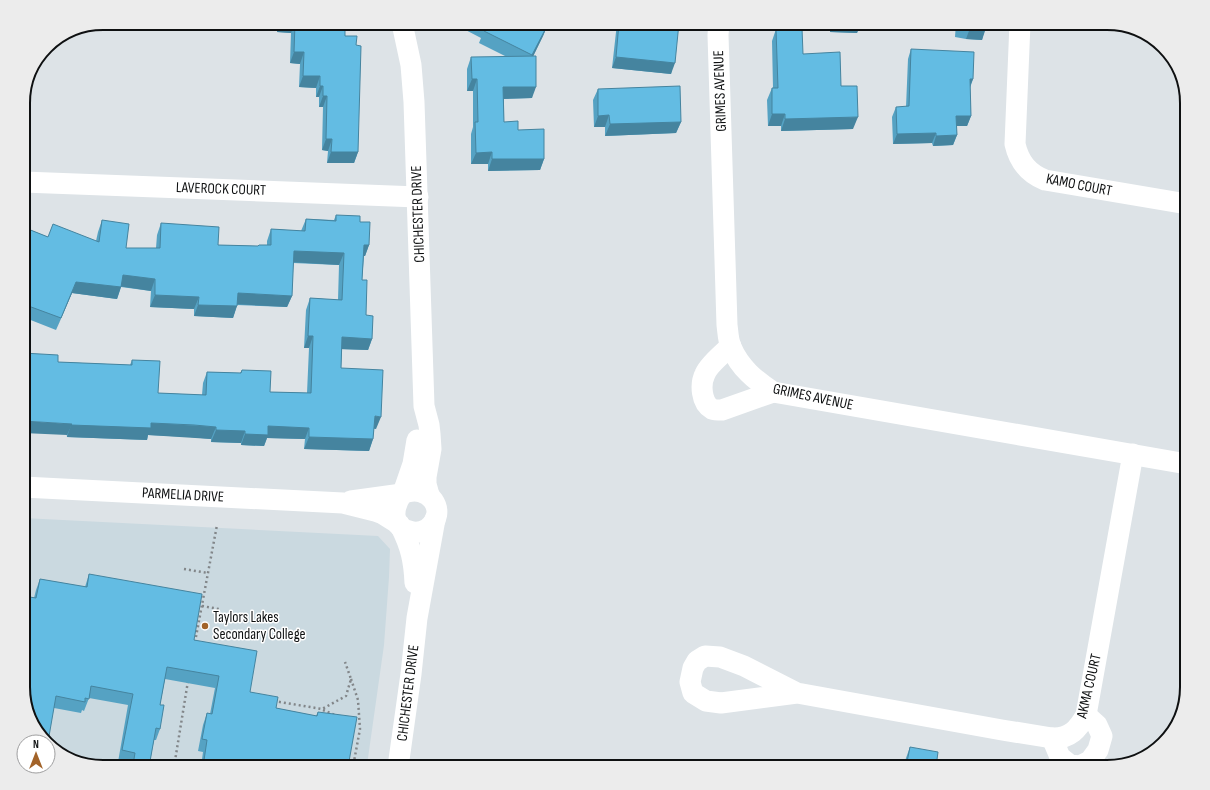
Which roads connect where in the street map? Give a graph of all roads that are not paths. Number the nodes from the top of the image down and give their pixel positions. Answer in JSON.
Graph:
{"nodes":[{"id":1,"x":404,"y":30,"type":"edge"},
{"id":2,"x":719,"y":30,"type":"edge"},
{"id":3,"x":1020,"y":30,"type":"edge"},
{"id":4,"x":30,"y":182,"type":"edge"},
{"id":5,"x":418,"y":197,"type":"junction"},
{"id":6,"x":1180,"y":203,"type":"edge"},
{"id":7,"x":730,"y":346,"type":"junction"},
{"id":8,"x":774,"y":392,"type":"junction"},
{"id":9,"x":424,"y":406,"type":"junction"},
{"id":10,"x":1134,"y":454,"type":"junction"},
{"id":11,"x":1180,"y":463,"type":"edge"},
{"id":12,"x":30,"y":487,"type":"edge"},
{"id":13,"x":402,"y":493,"type":"junction"},
{"id":14,"x":429,"y":495,"type":"junction"},
{"id":15,"x":343,"y":503,"type":"junction"},
{"id":16,"x":435,"y":519,"type":"junction"},
{"id":17,"x":400,"y":526,"type":"junction"},
{"id":18,"x":417,"y":618,"type":"junction"},
{"id":19,"x":797,"y":693,"type":"dead end"},
{"id":20,"x":1086,"y":715,"type":"junction"},
{"id":21,"x":1052,"y":738,"type":"junction"},
{"id":22,"x":399,"y":760,"type":"edge"},
{"id":23,"x":1064,"y":760,"type":"edge"},
{"id":24,"x":1091,"y":760,"type":"edge"}],
"edges":[{"from":1,"to":5,"type":"street","name":"CHICHESTER DRIVE"},
{"from":2,"to":7,"type":"street","name":"GRIMES AVENUE"},
{"from":3,"to":6,"type":"street","name":"KAMO COURT"},
{"from":4,"to":5,"type":"street","name":"LAVEROCK COURT"},
{"from":5,"to":9,"type":"street","name":"CHICHESTER DRIVE"},
{"from":7,"to":8,"type":"street","name":"GRIMES AVENUE"},
{"from":7,"to":8,"type":"street"},
{"from":8,"to":10,"type":"street","name":"GRIMES AVENUE"},
{"from":9,"to":13,"type":"street","name":"CHICHESTER DRIVE"},
{"from":9,"to":14,"type":"street","name":"CHICHESTER DRIVE"},
{"from":10,"to":11,"type":"street","name":"GRIMES AVENUE"},
{"from":10,"to":20,"type":"street","name":"AKMA COURT"},
{"from":12,"to":15,"type":"street","name":"PARMELIA DRIVE"},
{"from":13,"to":14,"type":"street"},
{"from":13,"to":15,"type":"street","name":"PARMELIA DRIVE"},
{"from":13,"to":17,"type":"street"},
{"from":14,"to":16,"type":"street"},
{"from":15,"to":17,"type":"street","name":"PARMELIA DRIVE"},
{"from":16,"to":17,"type":"street"},
{"from":16,"to":18,"type":"street","name":"CHICHESTER DRIVE"},
{"from":17,"to":18,"type":"street","name":"CHICHESTER DRIVE"},
{"from":18,"to":22,"type":"street","name":"CHICHESTER DRIVE"},
{"from":19,"to":21,"type":"street","name":"AKMA COURT"},
{"from":20,"to":21,"type":"street","name":"AKMA COURT"},
{"from":20,"to":24,"type":"street"},
{"from":21,"to":23,"type":"street"}]}
